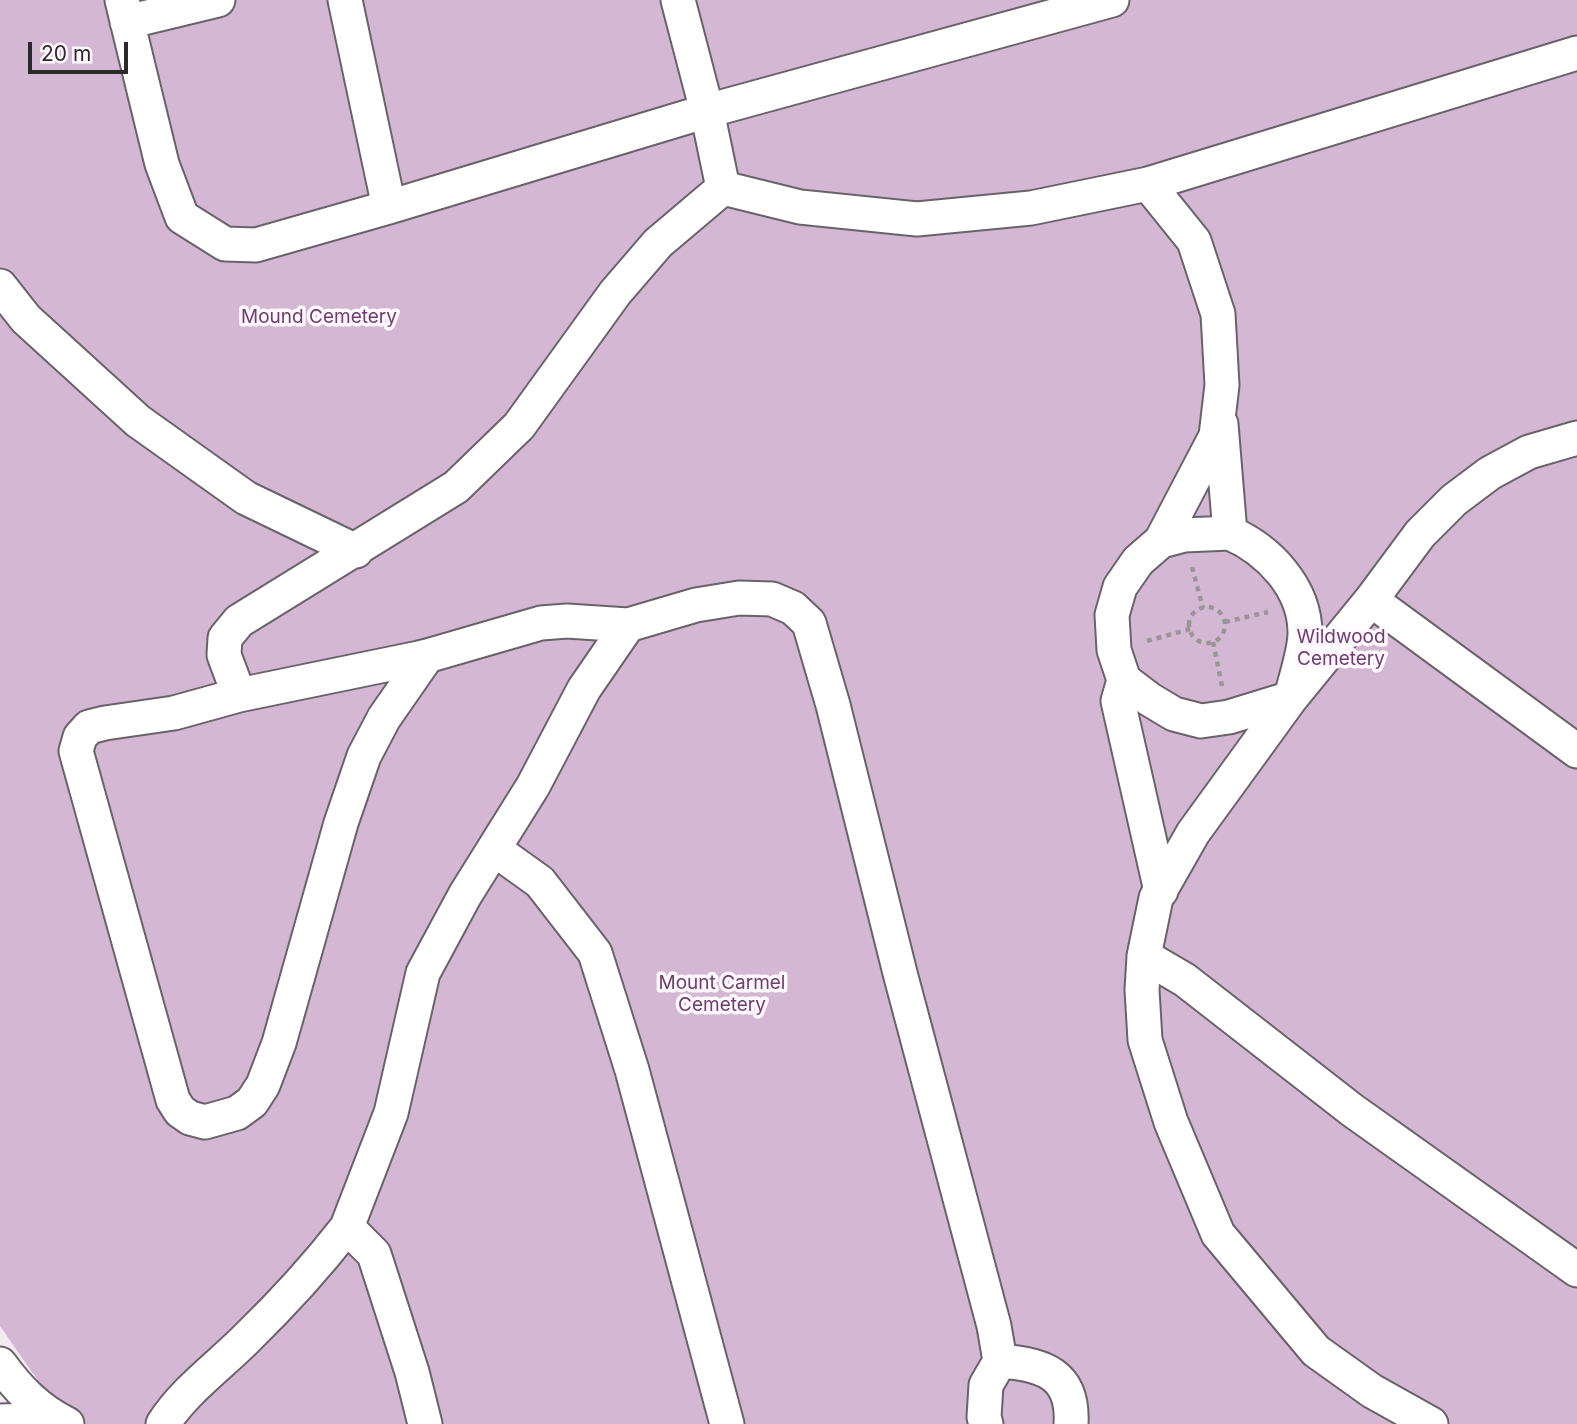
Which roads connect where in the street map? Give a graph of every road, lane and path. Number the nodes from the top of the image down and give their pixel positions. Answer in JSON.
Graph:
{"nodes":[{"id":1,"x":218,"y":0,"type":"edge"},
{"id":2,"x":345,"y":0,"type":"edge"},
{"id":3,"x":678,"y":0,"type":"edge"},
{"id":4,"x":1112,"y":0,"type":"edge"},
{"id":5,"x":125,"y":11,"type":"edge"},
{"id":6,"x":1577,"y":53,"type":"edge"},
{"id":7,"x":707,"y":111,"type":"junction"},
{"id":8,"x":1148,"y":184,"type":"junction"},
{"id":9,"x":723,"y":188,"type":"junction"},
{"id":10,"x":389,"y":207,"type":"junction"},
{"id":11,"x":0,"y":286,"type":"edge"},
{"id":12,"x":1219,"y":408,"type":"junction"},
{"id":13,"x":1577,"y":438,"type":"edge"},
{"id":14,"x":1230,"y":533,"type":"junction"},
{"id":15,"x":1172,"y":538,"type":"junction"},
{"id":16,"x":356,"y":551,"type":"junction"},
{"id":17,"x":1371,"y":600,"type":"junction"},
{"id":18,"x":1300,"y":605,"type":"junction"},
{"id":19,"x":1203,"y":608,"type":"junction"},
{"id":20,"x":1225,"y":622,"type":"junction"},
{"id":21,"x":628,"y":625,"type":"junction"},
{"id":22,"x":1190,"y":629,"type":"junction"},
{"id":23,"x":1213,"y":642,"type":"junction"},
{"id":24,"x":426,"y":656,"type":"junction"},
{"id":25,"x":1119,"y":665,"type":"junction"},
{"id":26,"x":239,"y":695,"type":"junction"},
{"id":27,"x":1291,"y":698,"type":"junction"},
{"id":28,"x":1229,"y":717,"type":"junction"},
{"id":29,"x":1577,"y":751,"type":"edge"},
{"id":30,"x":494,"y":849,"type":"junction"},
{"id":31,"x":1161,"y":891,"type":"junction"},
{"id":32,"x":1144,"y":956,"type":"junction"},
{"id":33,"x":346,"y":1227,"type":"junction"},
{"id":34,"x":1573,"y":1258,"type":"edge"},
{"id":35,"x":1000,"y":1361,"type":"junction"},
{"id":36,"x":0,"y":1364,"type":"edge"},
{"id":37,"x":0,"y":1421,"type":"edge"},
{"id":38,"x":61,"y":1421,"type":"edge"},
{"id":39,"x":163,"y":1424,"type":"edge"},
{"id":40,"x":425,"y":1424,"type":"edge"},
{"id":41,"x":727,"y":1424,"type":"edge"},
{"id":42,"x":986,"y":1424,"type":"edge"},
{"id":43,"x":1072,"y":1424,"type":"edge"},
{"id":44,"x":1431,"y":1424,"type":"edge"}],
"edges":[{"from":1,"to":5,"type":"lane"},
{"from":2,"to":10,"type":"lane"},
{"from":3,"to":7,"type":"lane"},
{"from":4,"to":7,"type":"lane"},
{"from":5,"to":10,"type":"lane"},
{"from":6,"to":8,"type":"lane"},
{"from":7,"to":9,"type":"lane"},
{"from":7,"to":10,"type":"lane"},
{"from":8,"to":9,"type":"lane"},
{"from":8,"to":12,"type":"lane"},
{"from":9,"to":16,"type":"lane"},
{"from":11,"to":16,"type":"lane"},
{"from":12,"to":14,"type":"lane"},
{"from":12,"to":15,"type":"lane"},
{"from":13,"to":17,"type":"lane"},
{"from":14,"to":15,"type":"lane"},
{"from":14,"to":18,"type":"lane"},
{"from":15,"to":19,"type":"path"},
{"from":15,"to":25,"type":"lane"},
{"from":16,"to":26,"type":"lane"},
{"from":17,"to":27,"type":"lane"},
{"from":17,"to":29,"type":"lane"},
{"from":18,"to":20,"type":"path"},
{"from":18,"to":27,"type":"lane"},
{"from":19,"to":20,"type":"path"},
{"from":19,"to":22,"type":"path"},
{"from":20,"to":23,"type":"path"},
{"from":21,"to":24,"type":"lane"},
{"from":21,"to":30,"type":"lane"},
{"from":21,"to":35,"type":"lane"},
{"from":22,"to":23,"type":"path"},
{"from":22,"to":25,"type":"path"},
{"from":23,"to":28,"type":"path"},
{"from":24,"to":26,"type":"lane"},
{"from":24,"to":26,"type":"lane"},
{"from":25,"to":28,"type":"lane"},
{"from":25,"to":31,"type":"lane"},
{"from":27,"to":28,"type":"lane"},
{"from":27,"to":31,"type":"lane"},
{"from":30,"to":33,"type":"lane"},
{"from":30,"to":41,"type":"lane"},
{"from":31,"to":32,"type":"lane"},
{"from":32,"to":34,"type":"lane"},
{"from":32,"to":44,"type":"lane"},
{"from":33,"to":39,"type":"lane"},
{"from":33,"to":40,"type":"lane"},
{"from":35,"to":42,"type":"lane"},
{"from":35,"to":43,"type":"lane"},
{"from":36,"to":38,"type":"lane"},
{"from":37,"to":38,"type":"lane"}]}
